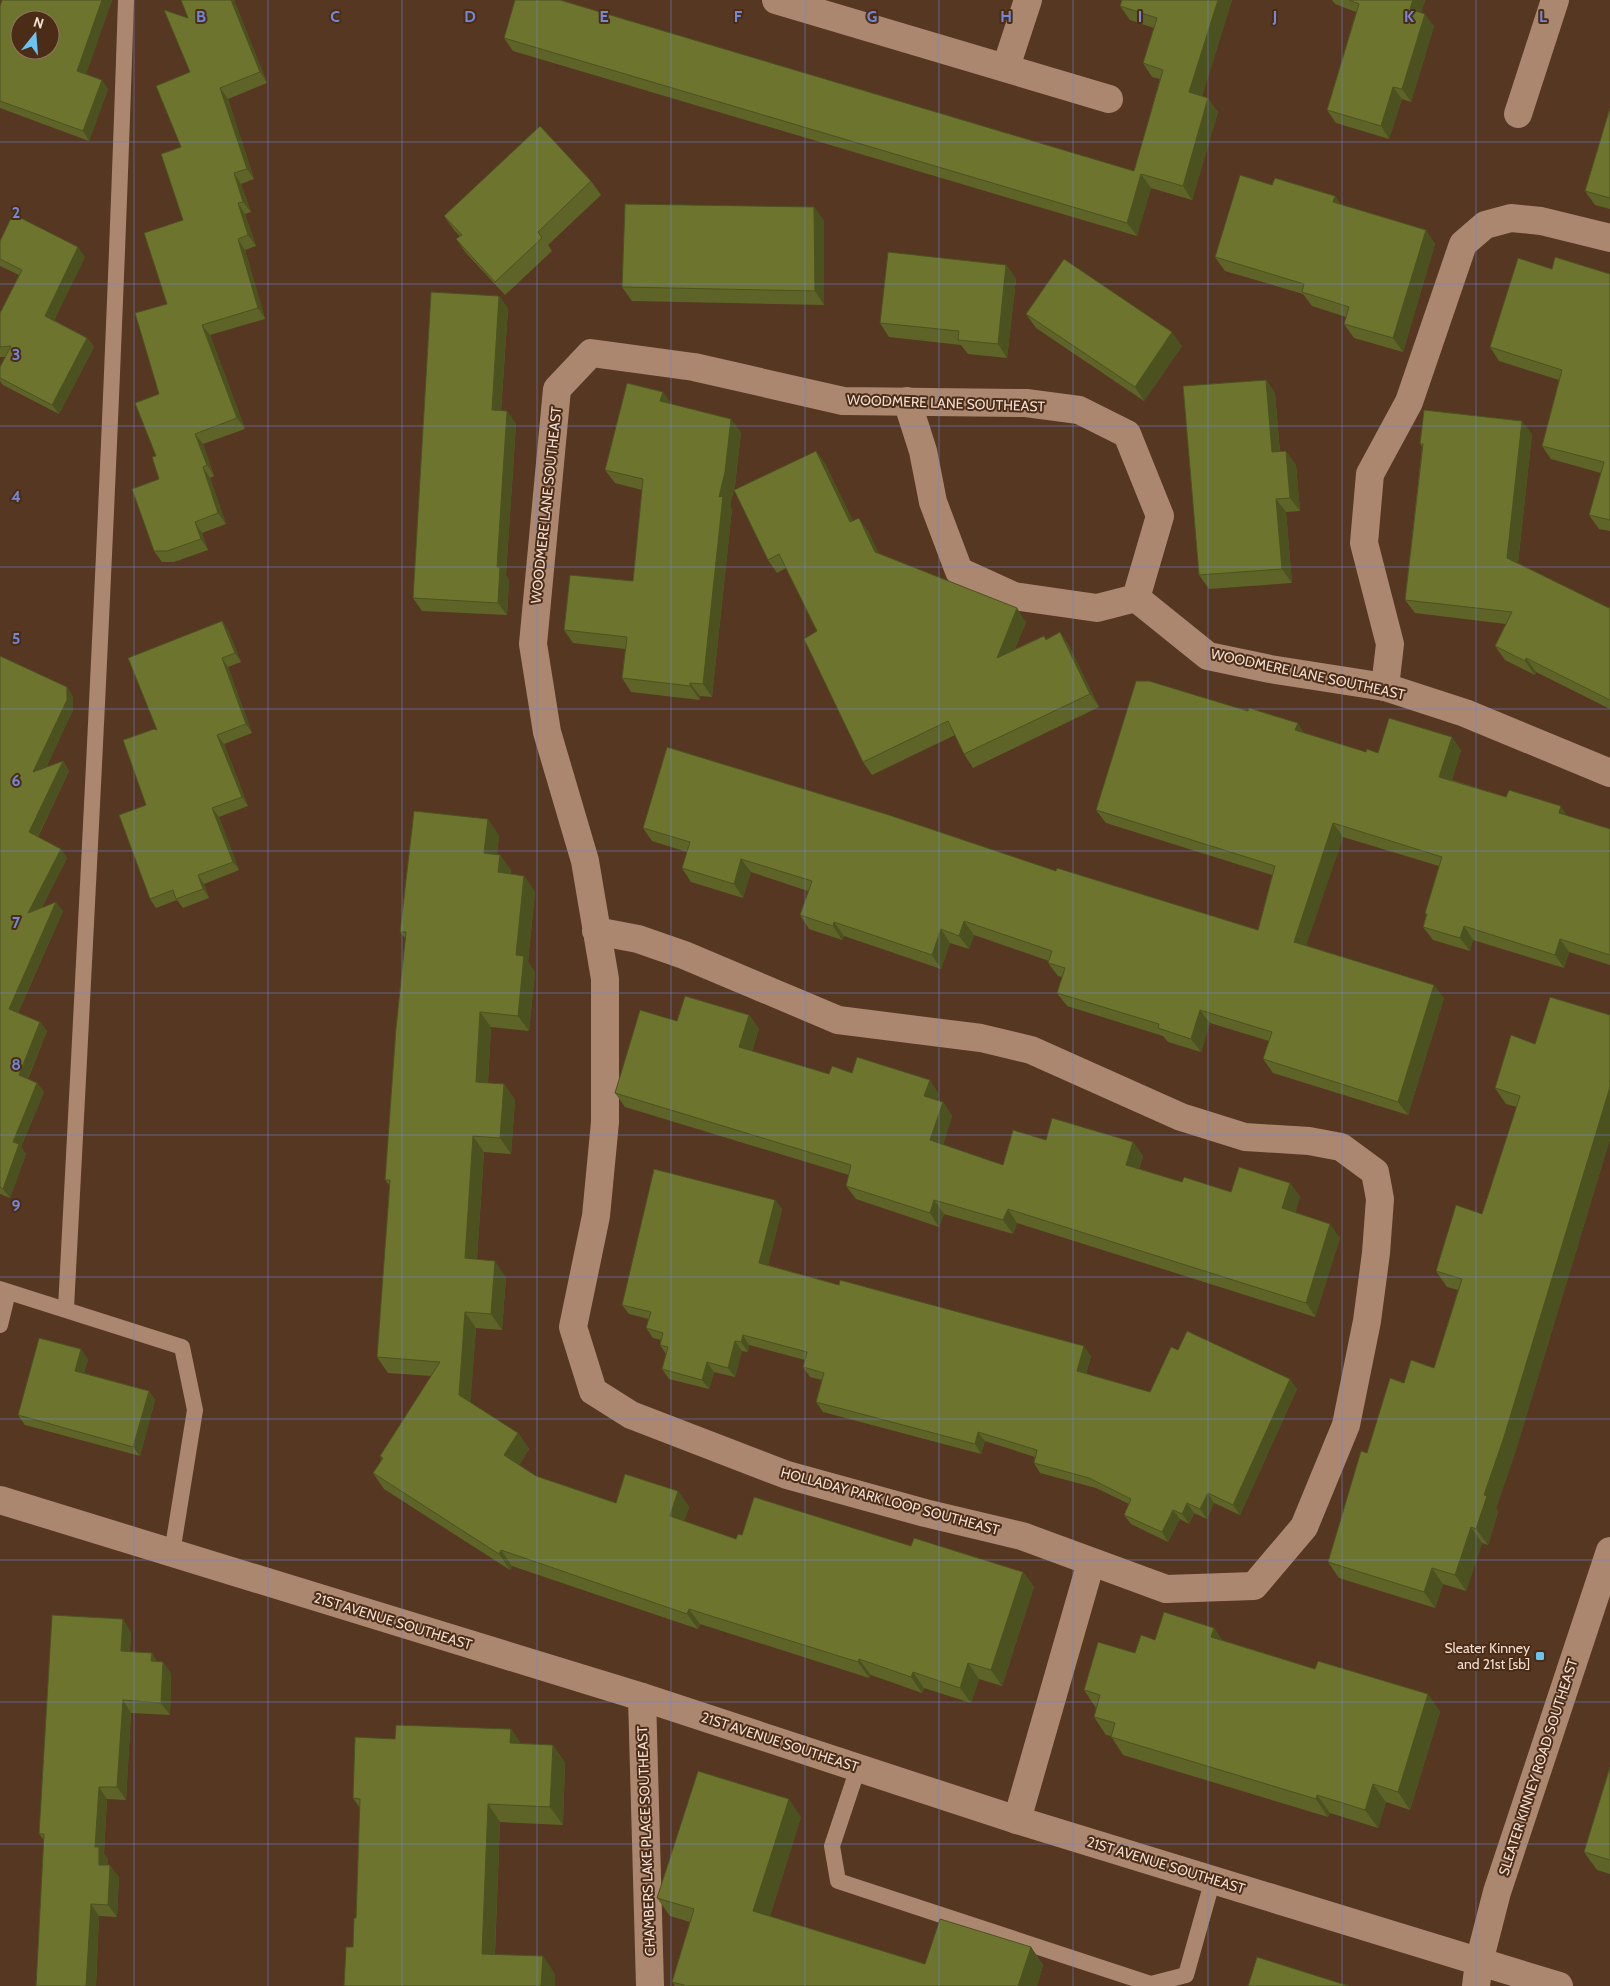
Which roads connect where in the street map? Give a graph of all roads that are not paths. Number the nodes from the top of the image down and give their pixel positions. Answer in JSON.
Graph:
{"nodes":[{"id":1,"x":126,"y":0,"type":"edge"},
{"id":2,"x":776,"y":0,"type":"edge"},
{"id":3,"x":1028,"y":0,"type":"edge"},
{"id":4,"x":1555,"y":0,"type":"edge"},
{"id":5,"x":1006,"y":67,"type":"junction"},
{"id":6,"x":1109,"y":99,"type":"dead end"},
{"id":7,"x":1518,"y":114,"type":"dead end"},
{"id":8,"x":1610,"y":238,"type":"edge"},
{"id":9,"x":907,"y":401,"type":"junction"},
{"id":10,"x":1136,"y":598,"type":"junction"},
{"id":11,"x":533,"y":644,"type":"joint"},
{"id":12,"x":1385,"y":688,"type":"junction"},
{"id":13,"x":1610,"y":773,"type":"edge"},
{"id":14,"x":596,"y":931,"type":"junction"},
{"id":15,"x":4,"y":1290,"type":"edge"},
{"id":16,"x":66,"y":1308,"type":"junction"},
{"id":17,"x":0,"y":1326,"type":"edge"},
{"id":18,"x":0,"y":1500,"type":"edge"},
{"id":19,"x":1610,"y":1551,"type":"edge"},
{"id":20,"x":172,"y":1552,"type":"junction"},
{"id":21,"x":1092,"y":1562,"type":"junction"},
{"id":22,"x":642,"y":1697,"type":"junction"},
{"id":23,"x":858,"y":1768,"type":"junction"},
{"id":24,"x":1017,"y":1820,"type":"junction"},
{"id":25,"x":1213,"y":1880,"type":"junction"},
{"id":26,"x":1478,"y":1974,"type":"edge"},
{"id":27,"x":650,"y":1986,"type":"edge"},
{"id":28,"x":1559,"y":1986,"type":"edge"}],
"edges":[{"from":1,"to":16,"type":"lane"},
{"from":2,"to":5,"type":"street"},
{"from":3,"to":5,"type":"street"},
{"from":4,"to":7,"type":"street"},
{"from":5,"to":6,"type":"street"},
{"from":8,"to":12,"type":"street"},
{"from":9,"to":10,"type":"street"},
{"from":9,"to":10,"type":"street","name":"WOODMERE LANE SOUTHEAST"},
{"from":9,"to":11,"type":"street","name":"WOODMERE LANE SOUTHEAST"},
{"from":10,"to":12,"type":"street","name":"WOODMERE LANE SOUTHEAST"},
{"from":11,"to":14,"type":"street","name":"HOLLADAY PARK LOOP SOUTHEAST"},
{"from":12,"to":13,"type":"street","name":"WOODMERE LANE SOUTHEAST"},
{"from":14,"to":21,"type":"street","name":"HOLLADAY PARK LOOP SOUTHEAST"},
{"from":14,"to":21,"type":"street","name":"HOLLADAY PARK LOOP SOUTHEAST"},
{"from":15,"to":16,"type":"lane"},
{"from":15,"to":17,"type":"lane"},
{"from":16,"to":20,"type":"lane"},
{"from":18,"to":20,"type":"street","name":"21ST AVENUE SOUTHEAST"},
{"from":19,"to":26,"type":"street","name":"SLEATER KINNEY ROAD SOUTHEAST"},
{"from":20,"to":22,"type":"street","name":"21ST AVENUE SOUTHEAST"},
{"from":21,"to":24,"type":"street"},
{"from":22,"to":23,"type":"street","name":"21ST AVENUE SOUTHEAST"},
{"from":22,"to":27,"type":"street","name":"CHAMBERS LAKE PLACE SOUTHEAST"},
{"from":23,"to":24,"type":"street","name":"21ST AVENUE SOUTHEAST"},
{"from":23,"to":25,"type":"lane"},
{"from":24,"to":25,"type":"street","name":"21ST AVENUE SOUTHEAST"},
{"from":25,"to":26,"type":"street","name":"21ST AVENUE SOUTHEAST"},
{"from":26,"to":28,"type":"street","name":"21ST AVENUE SOUTHEAST"}]}
